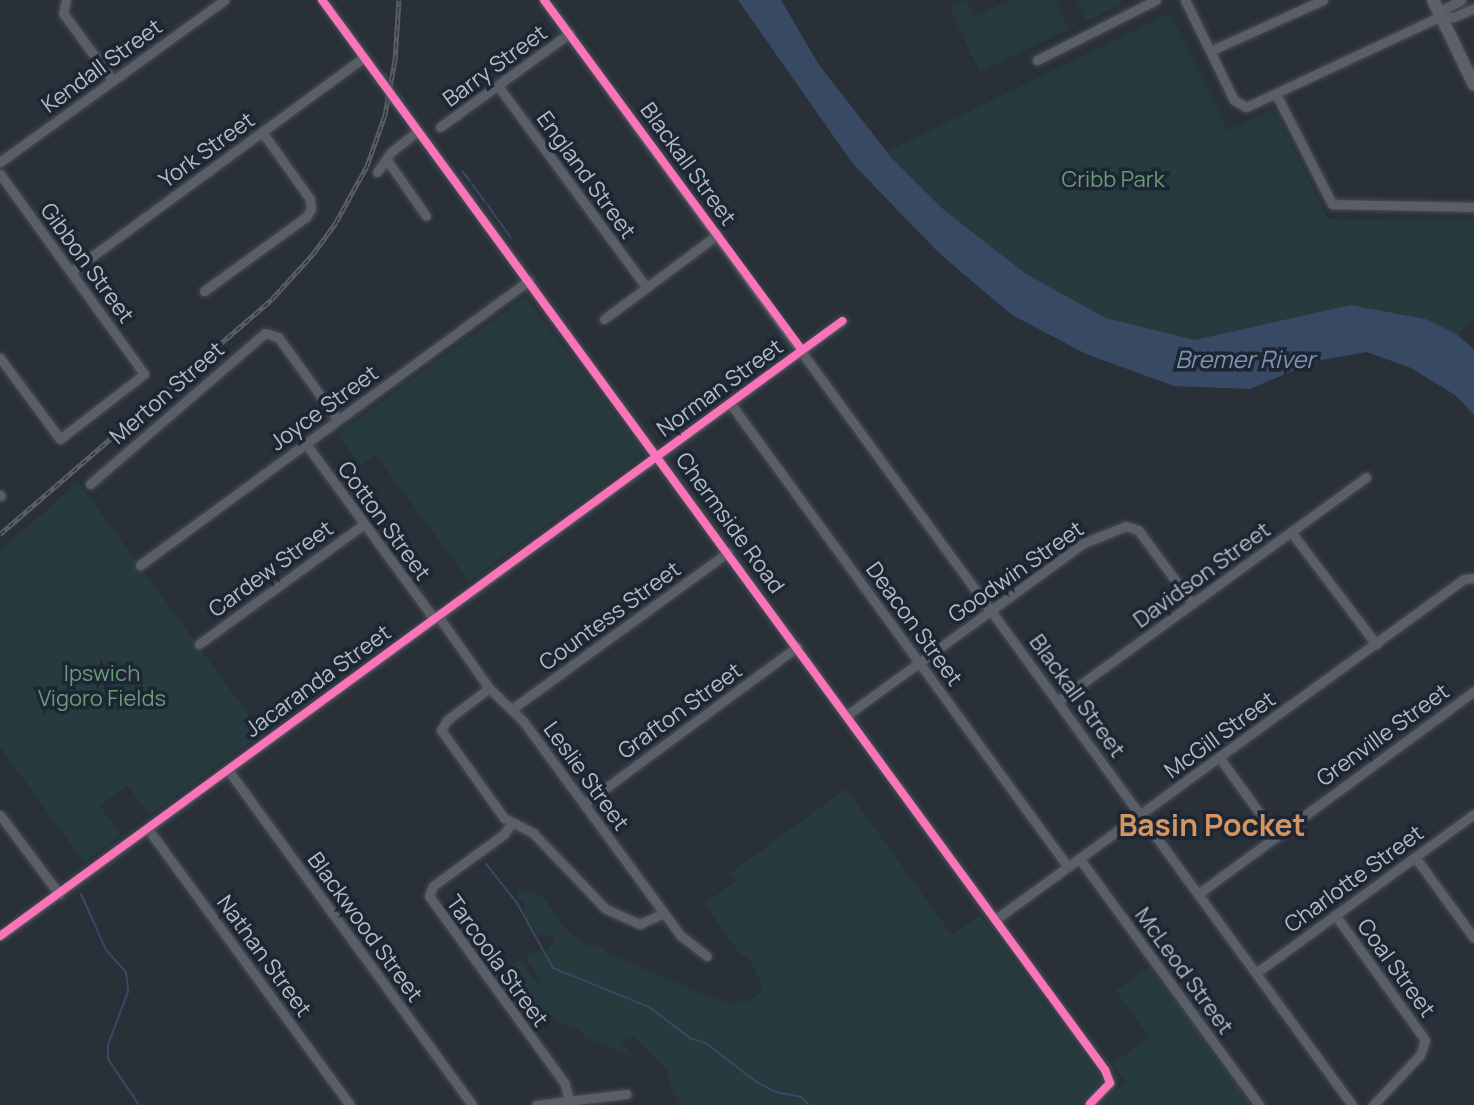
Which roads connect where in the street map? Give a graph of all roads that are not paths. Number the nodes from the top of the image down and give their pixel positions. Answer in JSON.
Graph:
{"nodes":[{"id":1,"x":66,"y":0,"type":"edge"},
{"id":2,"x":225,"y":0,"type":"edge"},
{"id":3,"x":322,"y":0,"type":"edge"},
{"id":4,"x":544,"y":0,"type":"edge"},
{"id":5,"x":1156,"y":0,"type":"edge"},
{"id":6,"x":1185,"y":0,"type":"edge"},
{"id":7,"x":1323,"y":0,"type":"edge"},
{"id":8,"x":1433,"y":0,"type":"edge"},
{"id":9,"x":1459,"y":1,"type":"edge"},
{"id":10,"x":1474,"y":8,"type":"edge"},
{"id":11,"x":1463,"y":13,"type":"junction"},
{"id":12,"x":1441,"y":16,"type":"junction"},
{"id":13,"x":570,"y":33,"type":"junction"},
{"id":14,"x":1210,"y":51,"type":"junction"},
{"id":15,"x":364,"y":57,"type":"junction"},
{"id":16,"x":1037,"y":60,"type":"dead end"},
{"id":17,"x":113,"y":81,"type":"junction"},
{"id":18,"x":1474,"y":85,"type":"edge"},
{"id":19,"x":498,"y":86,"type":"junction"},
{"id":20,"x":1276,"y":94,"type":"junction"},
{"id":21,"x":440,"y":127,"type":"dead end"},
{"id":22,"x":418,"y":131,"type":"junction"},
{"id":23,"x":262,"y":132,"type":"junction"},
{"id":24,"x":387,"y":160,"type":"junction"},
{"id":25,"x":0,"y":162,"type":"edge"},
{"id":26,"x":377,"y":172,"type":"dead end"},
{"id":27,"x":0,"y":174,"type":"edge"},
{"id":28,"x":1474,"y":207,"type":"edge"},
{"id":29,"x":426,"y":216,"type":"dead end"},
{"id":30,"x":717,"y":235,"type":"junction"},
{"id":31,"x":72,"y":271,"type":"junction"},
{"id":32,"x":529,"y":280,"type":"junction"},
{"id":33,"x":646,"y":287,"type":"junction"},
{"id":34,"x":204,"y":291,"type":"dead end"},
{"id":35,"x":604,"y":319,"type":"dead end"},
{"id":36,"x":842,"y":321,"type":"dead end"},
{"id":37,"x":802,"y":350,"type":"junction"},
{"id":38,"x":0,"y":358,"type":"edge"},
{"id":39,"x":730,"y":403,"type":"junction"},
{"id":40,"x":338,"y":420,"type":"junction"},
{"id":41,"x":306,"y":444,"type":"junction"},
{"id":42,"x":658,"y":456,"type":"junction"},
{"id":43,"x":1366,"y":477,"type":"dead end"},
{"id":44,"x":90,"y":484,"type":"dead end"},
{"id":45,"x":364,"y":524,"type":"junction"},
{"id":46,"x":1291,"y":532,"type":"junction"},
{"id":47,"x":728,"y":552,"type":"junction"},
{"id":48,"x":140,"y":565,"type":"dead end"},
{"id":49,"x":1469,"y":578,"type":"edge"},
{"id":50,"x":1192,"y":603,"type":"junction"},
{"id":51,"x":992,"y":610,"type":"junction"},
{"id":52,"x":436,"y":618,"type":"junction"},
{"id":53,"x":199,"y":644,"type":"dead end"},
{"id":54,"x":1376,"y":644,"type":"junction"},
{"id":55,"x":797,"y":647,"type":"junction"},
{"id":56,"x":920,"y":662,"type":"junction"},
{"id":57,"x":489,"y":688,"type":"junction"},
{"id":58,"x":1474,"y":691,"type":"edge"},
{"id":59,"x":1058,"y":701,"type":"junction"},
{"id":60,"x":512,"y":709,"type":"junction"},
{"id":61,"x":847,"y":715,"type":"junction"},
{"id":62,"x":1219,"y":757,"type":"junction"},
{"id":63,"x":228,"y":770,"type":"junction"},
{"id":64,"x":584,"y":804,"type":"junction"},
{"id":65,"x":1140,"y":814,"type":"junction"},
{"id":66,"x":1474,"y":814,"type":"edge"},
{"id":67,"x":0,"y":815,"type":"edge"},
{"id":68,"x":511,"y":824,"type":"junction"},
{"id":69,"x":148,"y":829,"type":"junction"},
{"id":70,"x":1276,"y":836,"type":"junction"},
{"id":71,"x":1415,"y":857,"type":"junction"},
{"id":72,"x":1079,"y":858,"type":"junction"},
{"id":73,"x":1068,"y":867,"type":"junction"},
{"id":74,"x":59,"y":894,"type":"junction"},
{"id":75,"x":1198,"y":894,"type":"junction"},
{"id":76,"x":664,"y":913,"type":"junction"},
{"id":77,"x":1335,"y":915,"type":"junction"},
{"id":78,"x":996,"y":919,"type":"junction"},
{"id":79,"x":0,"y":936,"type":"edge"},
{"id":80,"x":1474,"y":938,"type":"edge"},
{"id":81,"x":707,"y":956,"type":"dead end"},
{"id":82,"x":1256,"y":973,"type":"junction"},
{"id":83,"x":626,"y":1094,"type":"dead end"},
{"id":84,"x":569,"y":1101,"type":"junction"},
{"id":85,"x":1090,"y":1104,"type":"edge"},
{"id":86,"x":350,"y":1105,"type":"edge"},
{"id":87,"x":472,"y":1105,"type":"edge"},
{"id":88,"x":536,"y":1105,"type":"edge"},
{"id":89,"x":1259,"y":1105,"type":"edge"},
{"id":90,"x":1352,"y":1105,"type":"edge"},
{"id":91,"x":1373,"y":1105,"type":"edge"}],
"edges":[{"from":1,"to":17,"type":"street"},
{"from":2,"to":17,"type":"street","name":"Kendall Street"},
{"from":3,"to":15,"type":"street","name":"Chermside Road"},
{"from":4,"to":13,"type":"street","name":"Blackall Street"},
{"from":5,"to":16,"type":"street"},
{"from":6,"to":14,"type":"street"},
{"from":7,"to":14,"type":"street"},
{"from":8,"to":12,"type":"main road"},
{"from":9,"to":11,"type":"street"},
{"from":9,"to":12,"type":"street"},
{"from":10,"to":11,"type":"street"},
{"from":11,"to":12,"type":"street"},
{"from":12,"to":18,"type":"main road"},
{"from":12,"to":20,"type":"street"},
{"from":13,"to":19,"type":"street","name":"Barry Street"},
{"from":13,"to":30,"type":"street","name":"Blackall Street"},
{"from":14,"to":20,"type":"street"},
{"from":15,"to":22,"type":"street","name":"Chermside Road","bridge":true},
{"from":15,"to":23,"type":"street","name":"York Street"},
{"from":17,"to":25,"type":"street","name":"Kendall Street"},
{"from":19,"to":21,"type":"street","name":"Barry Street"},
{"from":19,"to":33,"type":"street","name":"England Street"},
{"from":20,"to":28,"type":"street"},
{"from":22,"to":24,"type":"street"},
{"from":22,"to":32,"type":"street","name":"Chermside Road"},
{"from":23,"to":31,"type":"street","name":"York Street"},
{"from":23,"to":34,"type":"street"},
{"from":24,"to":26,"type":"street"},
{"from":24,"to":29,"type":"street"},
{"from":27,"to":31,"type":"street","name":"Gibbon Street"},
{"from":30,"to":33,"type":"street"},
{"from":30,"to":37,"type":"street","name":"Blackall Street"},
{"from":31,"to":38,"type":"street","name":"Gibbon Street"},
{"from":32,"to":40,"type":"street","name":"Joyce Street"},
{"from":32,"to":42,"type":"street","name":"Chermside Road"},
{"from":33,"to":35,"type":"street"},
{"from":36,"to":37,"type":"street","name":"Norman Street"},
{"from":37,"to":39,"type":"street","name":"Norman Street"},
{"from":37,"to":51,"type":"street","name":"Blackall Street"},
{"from":39,"to":42,"type":"street","name":"Norman Street"},
{"from":39,"to":56,"type":"street","name":"Deacon Street"},
{"from":40,"to":41,"type":"street","name":"Joyce Street"},
{"from":40,"to":44,"type":"street","name":"Merton Street"},
{"from":41,"to":45,"type":"street","name":"Cotton Street"},
{"from":41,"to":48,"type":"street","name":"Joyce Street"},
{"from":42,"to":47,"type":"street","name":"Chermside Road"},
{"from":42,"to":52,"type":"street","name":"Jacaranda Street"},
{"from":43,"to":46,"type":"street","name":"Davidson Street"},
{"from":45,"to":52,"type":"street","name":"Cotton Street"},
{"from":45,"to":53,"type":"street","name":"Cardew Street"},
{"from":46,"to":50,"type":"street","name":"Davidson Street"},
{"from":46,"to":54,"type":"street"},
{"from":47,"to":55,"type":"street","name":"Chermside Road"},
{"from":47,"to":60,"type":"street","name":"Countess Street"},
{"from":49,"to":54,"type":"street","name":"McGill Street"},
{"from":50,"to":51,"type":"street","name":"Goodwin Street"},
{"from":50,"to":59,"type":"street","name":"Davidson Street"},
{"from":51,"to":56,"type":"street","name":"Goodwin Street"},
{"from":51,"to":59,"type":"street","name":"Blackall Street"},
{"from":52,"to":57,"type":"street","name":"Leslie Street"},
{"from":52,"to":63,"type":"street","name":"Jacaranda Street"},
{"from":54,"to":62,"type":"street","name":"McGill Street"},
{"from":55,"to":61,"type":"street","name":"Chermside Road"},
{"from":55,"to":64,"type":"street","name":"Grafton Street"},
{"from":56,"to":61,"type":"street","name":"Goodwin Street"},
{"from":56,"to":73,"type":"street","name":"Deacon Street"},
{"from":57,"to":60,"type":"street","name":"Leslie Street"},
{"from":57,"to":68,"type":"street"},
{"from":58,"to":70,"type":"street","name":"Grenville Street"},
{"from":59,"to":65,"type":"street","name":"Blackall Street"},
{"from":60,"to":64,"type":"street","name":"Leslie Street"},
{"from":61,"to":78,"type":"street","name":"Chermside Road"},
{"from":62,"to":65,"type":"street","name":"McGill Street"},
{"from":62,"to":70,"type":"street"},
{"from":63,"to":69,"type":"street","name":"Jacaranda Street"},
{"from":63,"to":87,"type":"street","name":"Blackwood Street"},
{"from":64,"to":76,"type":"street","name":"Leslie Street"},
{"from":65,"to":72,"type":"street","name":"McGill Street"},
{"from":65,"to":75,"type":"street","name":"Blackall Street"},
{"from":66,"to":71,"type":"street","name":"Charlotte Street"},
{"from":67,"to":74,"type":"street"},
{"from":68,"to":76,"type":"street"},
{"from":68,"to":84,"type":"street","name":"Tarcoola Street"},
{"from":69,"to":74,"type":"street","name":"Jacaranda Street"},
{"from":69,"to":86,"type":"street","name":"Nathan Street"},
{"from":70,"to":75,"type":"street","name":"Grenville Street"},
{"from":71,"to":77,"type":"street","name":"Charlotte Street"},
{"from":71,"to":80,"type":"street"},
{"from":72,"to":73,"type":"street","name":"McGill Street"},
{"from":72,"to":89,"type":"street","name":"McLeod Street"},
{"from":73,"to":78,"type":"street","name":"McGill Street"},
{"from":74,"to":79,"type":"street","name":"Jacaranda Street"},
{"from":75,"to":82,"type":"street","name":"Blackall Street"},
{"from":76,"to":81,"type":"street","name":"Leslie Street"},
{"from":77,"to":82,"type":"street","name":"Charlotte Street"},
{"from":77,"to":91,"type":"street","name":"Coal Street"},
{"from":78,"to":85,"type":"street","name":"Chermside Road"},
{"from":82,"to":90,"type":"street","name":"Blackall Street"},
{"from":83,"to":84,"type":"street"},
{"from":84,"to":88,"type":"street"}]}
